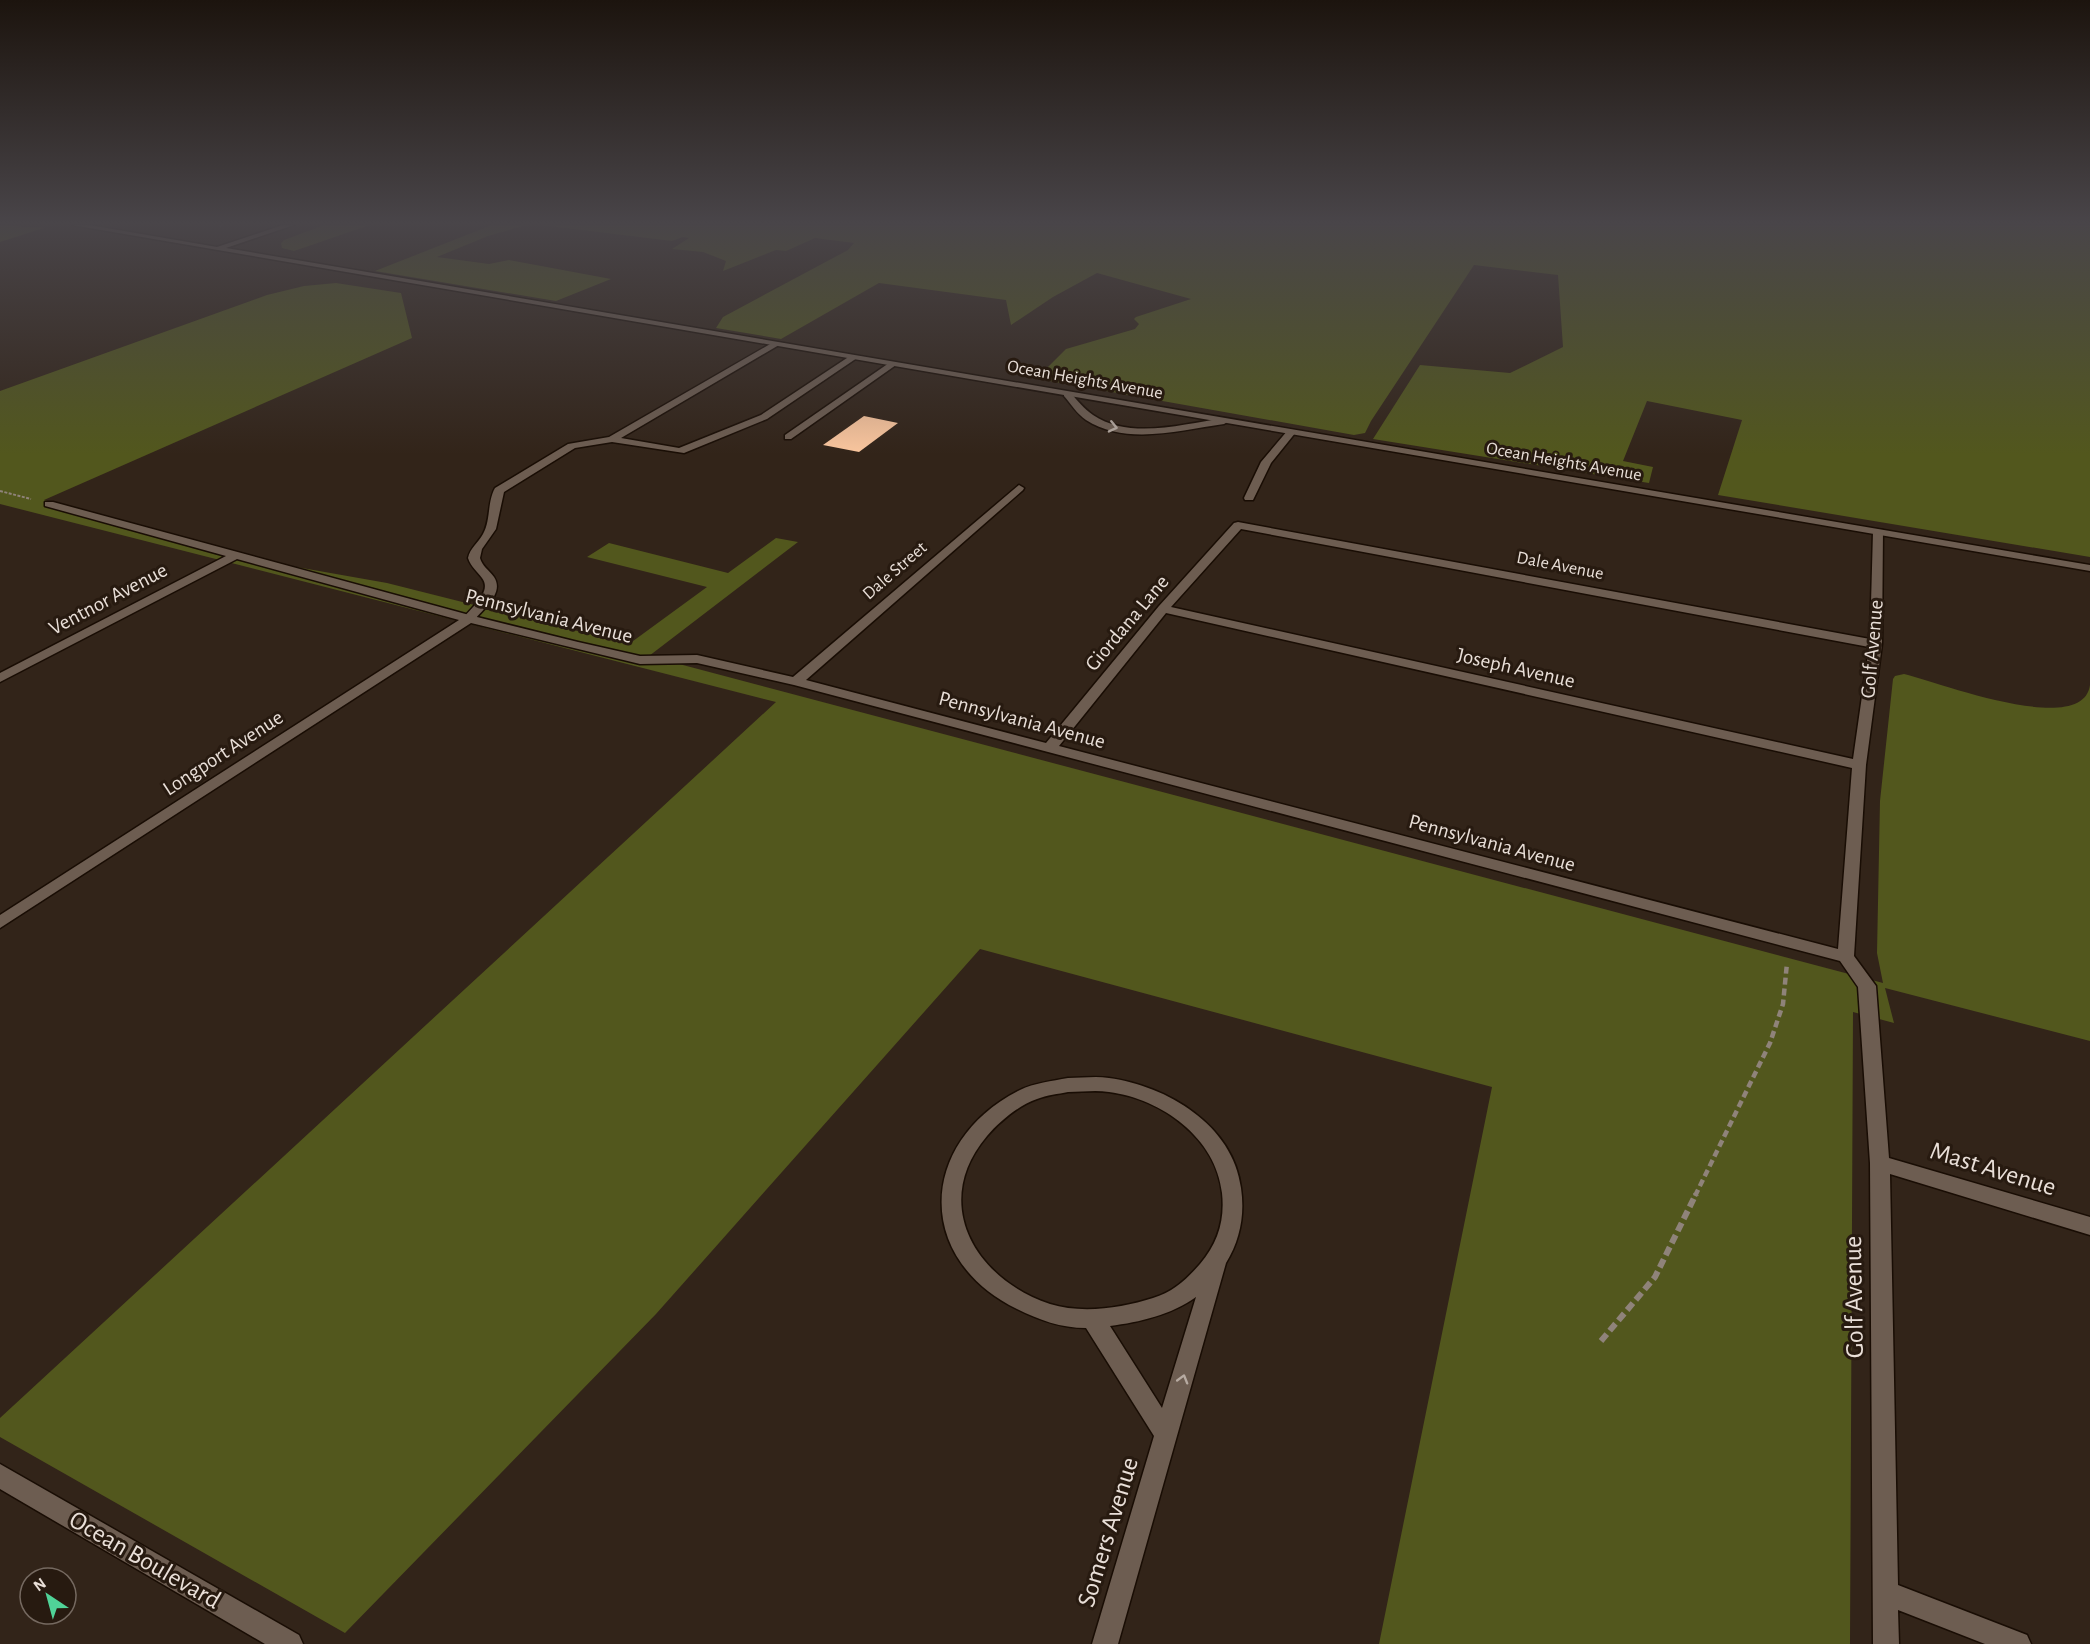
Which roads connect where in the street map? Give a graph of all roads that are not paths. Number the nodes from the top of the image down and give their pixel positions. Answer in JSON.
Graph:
{"nodes":[{"id":1,"x":520,"y":302,"type":"edge"},
{"id":2,"x":775,"y":345,"type":"junction"},
{"id":3,"x":853,"y":358,"type":"junction"},
{"id":4,"x":892,"y":365,"type":"junction"},
{"id":5,"x":1067,"y":394,"type":"junction"},
{"id":6,"x":1224,"y":421,"type":"junction"},
{"id":7,"x":1290,"y":432,"type":"junction"},
{"id":8,"x":788,"y":437,"type":"dead end"},
{"id":9,"x":612,"y":439,"type":"junction"},
{"id":10,"x":1019,"y":488,"type":"dead end"},
{"id":11,"x":1249,"y":498,"type":"dead end"},
{"id":12,"x":49,"y":504,"type":"road end"},
{"id":13,"x":1238,"y":525,"type":"joint"},
{"id":14,"x":1879,"y":532,"type":"junction"},
{"id":15,"x":234,"y":556,"type":"junction"},
{"id":16,"x":2090,"y":568,"type":"edge"},
{"id":17,"x":1164,"y":609,"type":"junction"},
{"id":18,"x":469,"y":619,"type":"junction"},
{"id":19,"x":1876,"y":644,"type":"junction"},
{"id":20,"x":0,"y":678,"type":"edge"},
{"id":21,"x":796,"y":682,"type":"junction"},
{"id":22,"x":1049,"y":749,"type":"junction"},
{"id":23,"x":1859,"y":765,"type":"junction"},
{"id":24,"x":0,"y":923,"type":"edge"},
{"id":25,"x":1846,"y":957,"type":"junction"},
{"id":26,"x":1880,"y":1163,"type":"junction"},
{"id":27,"x":2090,"y":1226,"type":"edge"},
{"id":28,"x":1217,"y":1261,"type":"junction"},
{"id":29,"x":1093,"y":1319,"type":"junction"},
{"id":30,"x":1167,"y":1436,"type":"junction"},
{"id":31,"x":0,"y":1476,"type":"edge"},
{"id":32,"x":1884,"y":1592,"type":"junction"},
{"id":33,"x":290,"y":1644,"type":"edge"},
{"id":34,"x":1105,"y":1644,"type":"edge"},
{"id":35,"x":1886,"y":1644,"type":"edge"},
{"id":36,"x":2018,"y":1644,"type":"edge"}],
"edges":[{"from":1,"to":2,"type":"street","name":"Ocean Heights Avenue"},
{"from":2,"to":3,"type":"street","name":"Ocean Heights Avenue"},
{"from":2,"to":9,"type":"street"},
{"from":3,"to":4,"type":"street","name":"Ocean Heights Avenue"},
{"from":3,"to":9,"type":"street"},
{"from":4,"to":5,"type":"street","name":"Ocean Heights Avenue"},
{"from":4,"to":8,"type":"street"},
{"from":5,"to":6,"type":"street","name":"Ocean Heights Avenue"},
{"from":5,"to":6,"type":"street","one_way":true},
{"from":6,"to":7,"type":"street","name":"Ocean Heights Avenue"},
{"from":7,"to":11,"type":"street"},
{"from":7,"to":14,"type":"street","name":"Ocean Heights Avenue"},
{"from":9,"to":18,"type":"street","name":"Longport Avenue"},
{"from":10,"to":21,"type":"street","name":"Dale Street"},
{"from":12,"to":15,"type":"street","name":"Pennsylvania Avenue"},
{"from":13,"to":17,"type":"street","name":"Giordana Lane"},
{"from":13,"to":19,"type":"street","name":"Dale Avenue"},
{"from":14,"to":16,"type":"street","name":"Ocean Heights Avenue"},
{"from":14,"to":19,"type":"street","name":"Golf Avenue"},
{"from":15,"to":18,"type":"street","name":"Pennsylvania Avenue"},
{"from":15,"to":20,"type":"street","name":"Ventnor Avenue"},
{"from":17,"to":22,"type":"street","name":"Giordana Lane"},
{"from":17,"to":23,"type":"street","name":"Joseph Avenue"},
{"from":18,"to":21,"type":"street","name":"Pennsylvania Avenue"},
{"from":18,"to":24,"type":"street","name":"Longport Avenue"},
{"from":19,"to":23,"type":"street","name":"Golf Avenue"},
{"from":21,"to":22,"type":"street","name":"Pennsylvania Avenue"},
{"from":22,"to":25,"type":"street","name":"Pennsylvania Avenue"},
{"from":23,"to":25,"type":"street"},
{"from":25,"to":26,"type":"street","name":"Golf Avenue"},
{"from":26,"to":27,"type":"street","name":"Mast Avenue"},
{"from":26,"to":32,"type":"street","name":"Golf Avenue"},
{"from":28,"to":29,"type":"street","name":"Somers Avenue"},
{"from":28,"to":29,"type":"street","name":"Somers Avenue"},
{"from":30,"to":28,"type":"street","name":"Somers Avenue","one_way":true},
{"from":29,"to":30,"type":"street"},
{"from":30,"to":34,"type":"street","name":"Somers Avenue"},
{"from":31,"to":33,"type":"street","name":"Ocean Boulevard"},
{"from":32,"to":35,"type":"street","name":"Golf Avenue"},
{"from":32,"to":36,"type":"street"}]}
